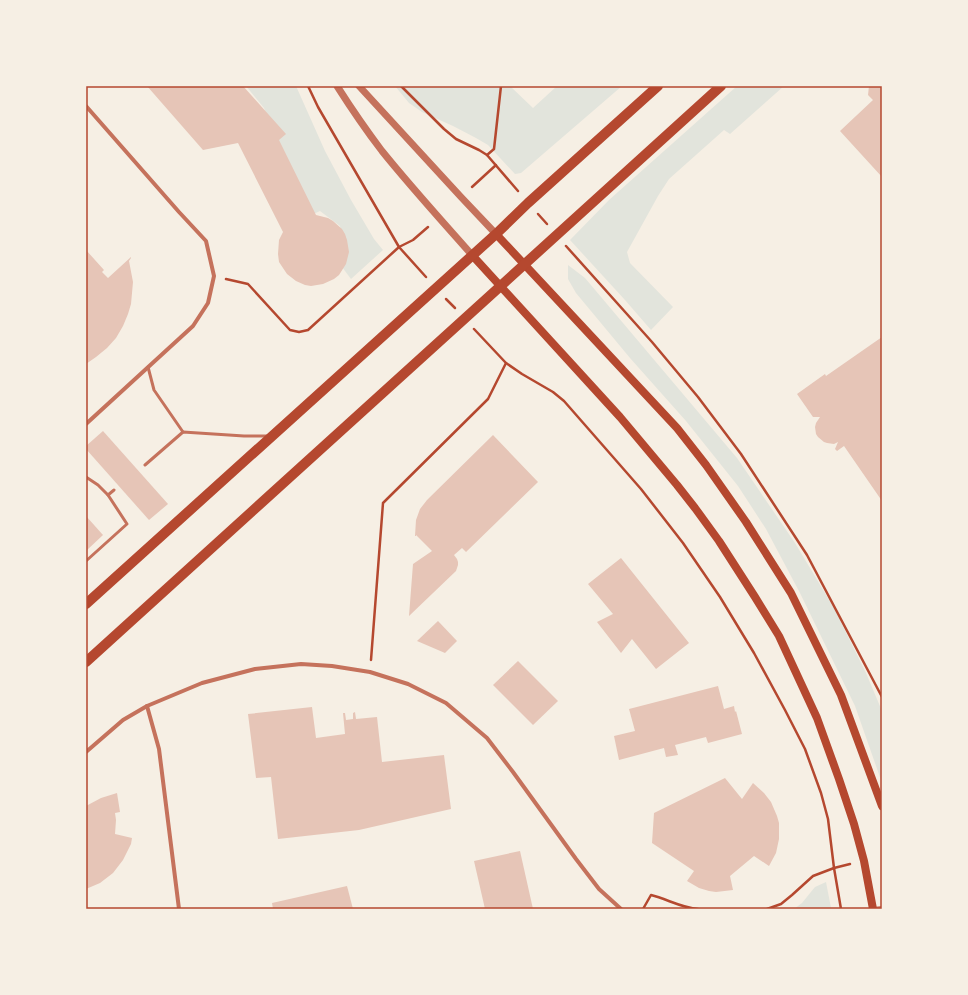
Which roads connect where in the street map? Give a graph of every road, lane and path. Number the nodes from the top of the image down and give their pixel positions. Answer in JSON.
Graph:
{"nodes":[{"id":1,"x":308,"y":86,"type":"edge"},
{"id":2,"x":337,"y":86,"type":"edge"},
{"id":3,"x":359,"y":86,"type":"edge"},
{"id":4,"x":401,"y":86,"type":"edge"},
{"id":5,"x":502,"y":86,"type":"edge"},
{"id":6,"x":658,"y":86,"type":"edge"},
{"id":7,"x":721,"y":86,"type":"edge"},
{"id":8,"x":86,"y":106,"type":"edge"},
{"id":9,"x":487,"y":155,"type":"junction"},
{"id":10,"x":528,"y":203,"type":"junction"},
{"id":11,"x":496,"y":234,"type":"junction"},
{"id":12,"x":557,"y":235,"type":"junction"},
{"id":13,"x":399,"y":247,"type":"junction"},
{"id":14,"x":472,"y":255,"type":"junction"},
{"id":15,"x":524,"y":264,"type":"junction"},
{"id":16,"x":214,"y":276,"type":"junction"},
{"id":17,"x":500,"y":286,"type":"junction"},
{"id":18,"x":436,"y":288,"type":"junction"},
{"id":19,"x":465,"y":319,"type":"junction"},
{"id":20,"x":506,"y":363,"type":"junction"},
{"id":21,"x":148,"y":367,"type":"junction"},
{"id":22,"x":86,"y":424,"type":"edge"},
{"id":23,"x":182,"y":432,"type":"junction"},
{"id":24,"x":273,"y":436,"type":"junction"},
{"id":25,"x":145,"y":465,"type":"dead end"},
{"id":26,"x":86,"y":477,"type":"edge"},
{"id":27,"x":114,"y":490,"type":"dead end"},
{"id":28,"x":108,"y":495,"type":"junction"},
{"id":29,"x":86,"y":561,"type":"edge"},
{"id":30,"x":86,"y":604,"type":"edge"},
{"id":31,"x":86,"y":662,"type":"edge"},
{"id":32,"x":370,"y":672,"type":"junction"},
{"id":33,"x":882,"y":697,"type":"edge"},
{"id":34,"x":147,"y":706,"type":"junction"},
{"id":35,"x":86,"y":752,"type":"edge"},
{"id":36,"x":882,"y":806,"type":"edge"},
{"id":37,"x":864,"y":861,"type":"junction"},
{"id":38,"x":834,"y":868,"type":"junction"},
{"id":39,"x":882,"y":908,"type":"edge"},
{"id":40,"x":179,"y":909,"type":"edge"},
{"id":41,"x":621,"y":909,"type":"edge"},
{"id":42,"x":643,"y":909,"type":"edge"},
{"id":43,"x":698,"y":909,"type":"edge"},
{"id":44,"x":767,"y":909,"type":"edge"},
{"id":45,"x":841,"y":909,"type":"edge"},
{"id":46,"x":873,"y":909,"type":"edge"}],
"edges":[{"from":1,"to":13,"type":"path"},
{"from":2,"to":14,"type":"street"},
{"from":3,"to":11,"type":"street"},
{"from":4,"to":9,"type":"path"},
{"from":5,"to":9,"type":"path"},
{"from":6,"to":10,"type":"main road"},
{"from":7,"to":12,"type":"main road"},
{"from":8,"to":16,"type":"street"},
{"from":9,"to":10,"type":"path"},
{"from":10,"to":11,"type":"main road"},
{"from":10,"to":12,"type":"path"},
{"from":11,"to":14,"type":"main road"},
{"from":11,"to":15,"type":"main road"},
{"from":12,"to":15,"type":"main road"},
{"from":12,"to":33,"type":"path"},
{"from":13,"to":16,"type":"path"},
{"from":13,"to":18,"type":"path"},
{"from":14,"to":17,"type":"main road"},
{"from":14,"to":18,"type":"main road"},
{"from":15,"to":17,"type":"main road"},
{"from":15,"to":36,"type":"main road"},
{"from":16,"to":21,"type":"street"},
{"from":17,"to":19,"type":"main road"},
{"from":17,"to":37,"type":"main road"},
{"from":18,"to":19,"type":"path"},
{"from":18,"to":24,"type":"main road"},
{"from":19,"to":20,"type":"path"},
{"from":19,"to":31,"type":"main road"},
{"from":20,"to":32,"type":"path"},
{"from":20,"to":38,"type":"path"},
{"from":21,"to":22,"type":"street"},
{"from":21,"to":23,"type":"lane"},
{"from":23,"to":24,"type":"lane"},
{"from":23,"to":25,"type":"lane"},
{"from":24,"to":30,"type":"main road"},
{"from":26,"to":28,"type":"lane"},
{"from":27,"to":28,"type":"lane"},
{"from":28,"to":29,"type":"lane"},
{"from":32,"to":34,"type":"street"},
{"from":32,"to":41,"type":"street"},
{"from":34,"to":35,"type":"street"},
{"from":34,"to":40,"type":"street"},
{"from":37,"to":38,"type":"path"},
{"from":37,"to":46,"type":"main road"},
{"from":38,"to":44,"type":"path"},
{"from":38,"to":45,"type":"path"},
{"from":39,"to":46,"type":"street"},
{"from":42,"to":43,"type":"path"}]}
